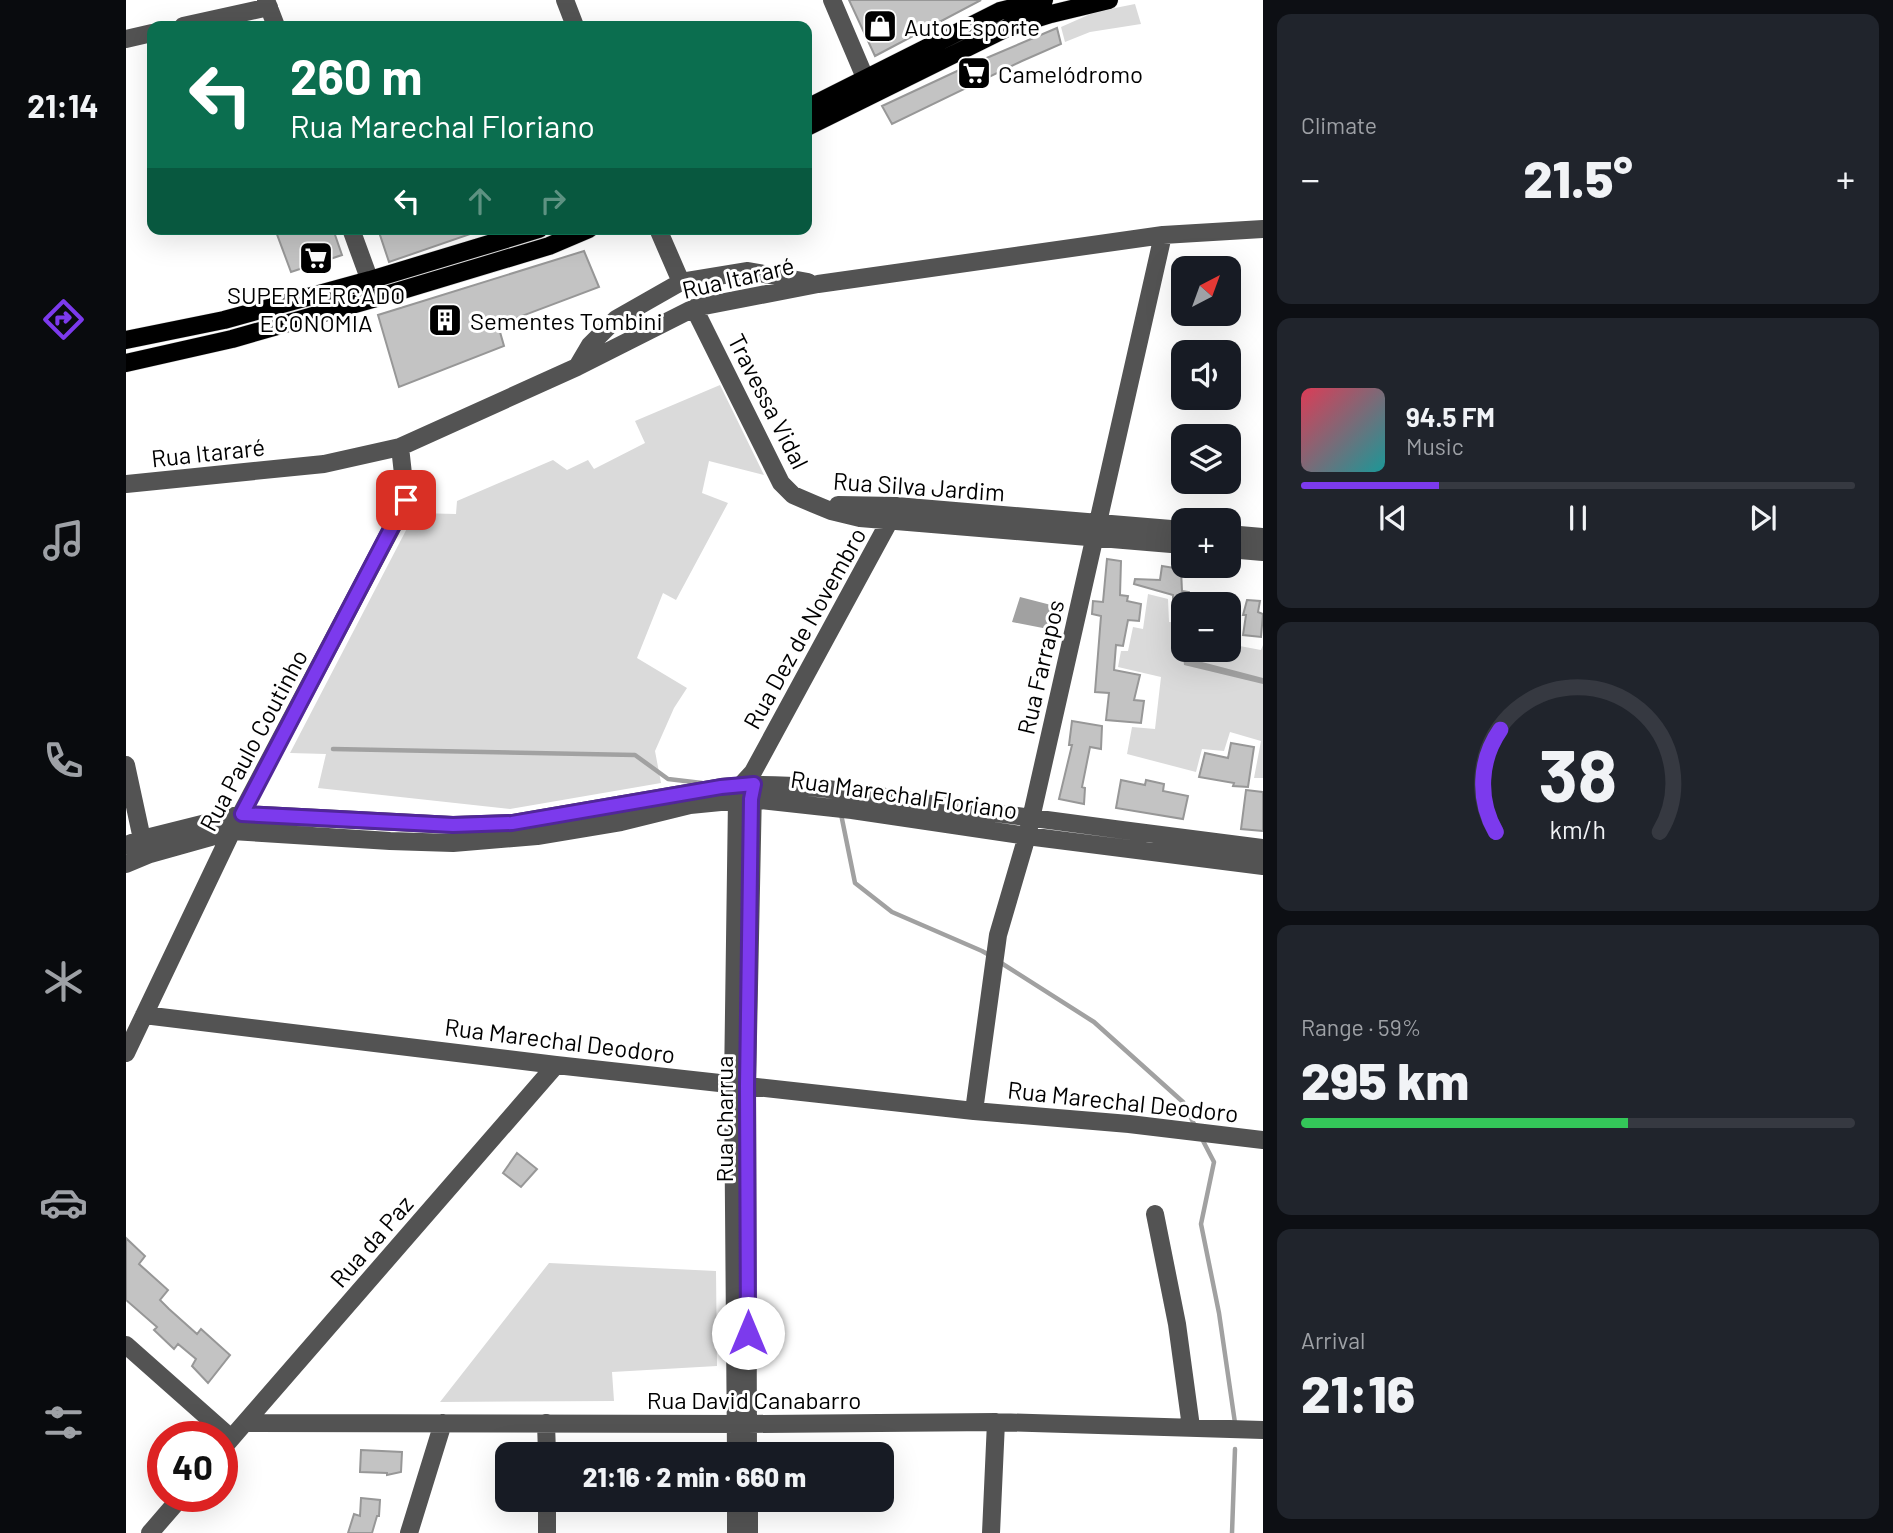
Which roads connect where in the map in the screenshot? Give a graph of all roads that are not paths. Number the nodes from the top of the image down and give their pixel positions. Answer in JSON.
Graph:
{"nodes":[{"id":1,"x":565,"y":0,"type":"edge"},
{"id":2,"x":832,"y":0,"type":"edge"},
{"id":3,"x":1044,"y":0,"type":"edge"},
{"id":4,"x":1109,"y":0,"type":"edge"},
{"id":5,"x":267,"y":4,"type":"edge"},
{"id":6,"x":202,"y":21,"type":"edge"},
{"id":7,"x":274,"y":21,"type":"edge"},
{"id":8,"x":573,"y":21,"type":"edge"},
{"id":9,"x":147,"y":34,"type":"edge"},
{"id":10,"x":126,"y":39,"type":"edge"},
{"id":11,"x":866,"y":80,"type":"junction"},
{"id":12,"x":812,"y":106,"type":"edge"},
{"id":13,"x":812,"y":125,"type":"edge"},
{"id":14,"x":1263,"y":229,"type":"edge"},
{"id":15,"x":353,"y":235,"type":"edge"},
{"id":16,"x":519,"y":235,"type":"edge"},
{"id":17,"x":575,"y":235,"type":"edge"},
{"id":18,"x":661,"y":235,"type":"edge"},
{"id":19,"x":1163,"y":235,"type":"junction"},
{"id":20,"x":369,"y":280,"type":"junction"},
{"id":21,"x":681,"y":282,"type":"junction"},
{"id":22,"x":818,"y":284,"type":"junction"},
{"id":23,"x":376,"y":298,"type":"junction"},
{"id":24,"x":694,"y":308,"type":"junction"},
{"id":25,"x":224,"y":320,"type":"junction"},
{"id":26,"x":232,"y":339,"type":"junction"},
{"id":27,"x":126,"y":340,"type":"edge"},
{"id":28,"x":126,"y":363,"type":"edge"},
{"id":29,"x":577,"y":367,"type":"junction"},
{"id":30,"x":400,"y":447,"type":"junction"},
{"id":31,"x":126,"y":484,"type":"edge"},
{"id":32,"x":814,"y":504,"type":"joint"},
{"id":33,"x":893,"y":513,"type":"junction"},
{"id":34,"x":1097,"y":530,"type":"junction"},
{"id":35,"x":1171,"y":530,"type":"edge"},
{"id":36,"x":1241,"y":538,"type":"edge"},
{"id":37,"x":1171,"y":543,"type":"edge"},
{"id":38,"x":1260,"y":544,"type":"edge"},
{"id":39,"x":1241,"y":547,"type":"edge"},
{"id":40,"x":126,"y":765,"type":"edge"},
{"id":41,"x":747,"y":788,"type":"junction"},
{"id":42,"x":242,"y":814,"type":"junction"},
{"id":43,"x":1028,"y":827,"type":"junction"},
{"id":44,"x":232,"y":831,"type":"junction"},
{"id":45,"x":453,"y":834,"type":"junction"},
{"id":46,"x":139,"y":846,"type":"edge"},
{"id":47,"x":1263,"y":848,"type":"edge"},
{"id":48,"x":1215,"y":851,"type":"junction"},
{"id":49,"x":126,"y":864,"type":"edge"},
{"id":50,"x":1263,"y":866,"type":"edge"},
{"id":51,"x":144,"y":1015,"type":"junction"},
{"id":52,"x":126,"y":1053,"type":"edge"},
{"id":53,"x":556,"y":1065,"type":"junction"},
{"id":54,"x":740,"y":1085,"type":"junction"},
{"id":55,"x":974,"y":1111,"type":"junction"},
{"id":56,"x":1263,"y":1140,"type":"edge"},
{"id":57,"x":1155,"y":1214,"type":"dead end"},
{"id":58,"x":126,"y":1345,"type":"edge"},
{"id":59,"x":204,"y":1421,"type":"edge"},
{"id":60,"x":996,"y":1422,"type":"junction"},
{"id":61,"x":246,"y":1423,"type":"junction"},
{"id":62,"x":443,"y":1423,"type":"junction"},
{"id":63,"x":546,"y":1423,"type":"junction"},
{"id":64,"x":742,"y":1424,"type":"junction"},
{"id":65,"x":1191,"y":1427,"type":"junction"},
{"id":66,"x":1263,"y":1430,"type":"edge"},
{"id":67,"x":238,"y":1431,"type":"edge"},
{"id":68,"x":547,"y":1442,"type":"edge"},
{"id":69,"x":738,"y":1442,"type":"edge"},
{"id":70,"x":746,"y":1442,"type":"edge"},
{"id":71,"x":168,"y":1512,"type":"edge"},
{"id":72,"x":547,"y":1512,"type":"edge"},
{"id":73,"x":736,"y":1512,"type":"edge"},
{"id":74,"x":749,"y":1512,"type":"edge"},
{"id":75,"x":150,"y":1533,"type":"edge"},
{"id":76,"x":408,"y":1533,"type":"edge"},
{"id":77,"x":548,"y":1533,"type":"edge"},
{"id":78,"x":736,"y":1533,"type":"edge"},
{"id":79,"x":749,"y":1533,"type":"edge"},
{"id":80,"x":991,"y":1533,"type":"edge"}],
"edges":[{"from":1,"to":8,"type":"street"},
{"from":2,"to":11,"type":"street"},
{"from":3,"to":11,"type":"main road"},
{"from":4,"to":13,"type":"main road"},
{"from":5,"to":6,"type":"street"},
{"from":5,"to":7,"type":"street"},
{"from":9,"to":10,"type":"street"},
{"from":11,"to":12,"type":"main road"},
{"from":14,"to":19,"type":"street","name":"Rua Itararé"},
{"from":15,"to":20,"type":"street"},
{"from":16,"to":20,"type":"main road"},
{"from":17,"to":23,"type":"main road"},
{"from":18,"to":21,"type":"street"},
{"from":19,"to":22,"type":"street","name":"Rua Itararé"},
{"from":19,"to":34,"type":"street","name":"Rua Farrapos"},
{"from":20,"to":23,"type":"street"},
{"from":20,"to":25,"type":"main road"},
{"from":21,"to":22,"type":"street"},
{"from":21,"to":29,"type":"street"},
{"from":22,"to":24,"type":"street","name":"Rua Itararé"},
{"from":23,"to":26,"type":"main road"},
{"from":24,"to":29,"type":"street","name":"Rua Itararé"},
{"from":24,"to":32,"type":"street","name":"Travessa Vidal"},
{"from":25,"to":26,"type":"main road"},
{"from":25,"to":27,"type":"main road"},
{"from":26,"to":28,"type":"main road"},
{"from":29,"to":30,"type":"street","name":"Rua Itararé"},
{"from":30,"to":31,"type":"street","name":"Rua Itararé"},
{"from":30,"to":42,"type":"street","name":"Rua Paulo Coutinho"},
{"from":32,"to":33,"type":"street","name":"Rua Silva Jardim"},
{"from":33,"to":34,"type":"street","name":"Rua Silva Jardim"},
{"from":33,"to":41,"type":"street","name":"Rua Dez de Novembro"},
{"from":34,"to":35,"type":"street","name":"Rua Silva Jardim"},
{"from":34,"to":37,"type":"street","name":"Rua Silva Jardim"},
{"from":34,"to":43,"type":"street","name":"Rua Farrapos"},
{"from":36,"to":38,"type":"street"},
{"from":38,"to":39,"type":"street"},
{"from":40,"to":46,"type":"street"},
{"from":41,"to":43,"type":"street","name":"Rua Marechal Floriano"},
{"from":41,"to":45,"type":"street","name":"Rua Marechal Floriano"},
{"from":41,"to":54,"type":"street","name":"Rua Charrua"},
{"from":42,"to":44,"type":"street","name":"Rua Paulo Coutinho"},
{"from":42,"to":45,"type":"street","name":"Rua Marechal Floriano"},
{"from":42,"to":46,"type":"street","name":"Rua Marechal Floriano"},
{"from":43,"to":48,"type":"street","name":"Rua Marechal Floriano"},
{"from":43,"to":55,"type":"street","name":"Rua Farrapos"},
{"from":44,"to":45,"type":"street","name":"Rua Marechal Floriano"},
{"from":44,"to":46,"type":"street","name":"Rua Marechal Floriano"},
{"from":44,"to":51,"type":"street","name":"Rua Paulo Coutinho"},
{"from":46,"to":49,"type":"street","name":"Rua Marechal Floriano"},
{"from":47,"to":48,"type":"street","name":"Rua Marechal Floriano"},
{"from":48,"to":50,"type":"street","name":"Rua Marechal Floriano"},
{"from":51,"to":52,"type":"street","name":"Rua Paulo Coutinho"},
{"from":51,"to":53,"type":"street","name":"Rua Marechal Deodoro"},
{"from":53,"to":54,"type":"street","name":"Rua Marechal Deodoro"},
{"from":53,"to":61,"type":"street","name":"Rua da Paz"},
{"from":54,"to":55,"type":"street","name":"Rua Marechal Deodoro"},
{"from":54,"to":64,"type":"street","name":"Rua Charrua"},
{"from":55,"to":56,"type":"street","name":"Rua Marechal Deodoro"},
{"from":57,"to":65,"type":"street"},
{"from":58,"to":59,"type":"street"},
{"from":60,"to":64,"type":"street","name":"Rua David Canabarro"},
{"from":60,"to":65,"type":"street","name":"Rua David Canabarro"},
{"from":60,"to":80,"type":"street"},
{"from":61,"to":62,"type":"street","name":"Rua David Canabarro"},
{"from":61,"to":67,"type":"street","name":"Rua da Paz"},
{"from":62,"to":63,"type":"street","name":"Rua David Canabarro"},
{"from":62,"to":76,"type":"street"},
{"from":63,"to":64,"type":"street","name":"Rua David Canabarro"},
{"from":63,"to":68,"type":"street"},
{"from":64,"to":69,"type":"street","name":"Rua Charrua"},
{"from":64,"to":70,"type":"street","name":"Rua Charrua"},
{"from":65,"to":66,"type":"street","name":"Rua David Canabarro"},
{"from":71,"to":75,"type":"street"},
{"from":72,"to":77,"type":"street"},
{"from":73,"to":78,"type":"street"},
{"from":74,"to":79,"type":"street"}]}
